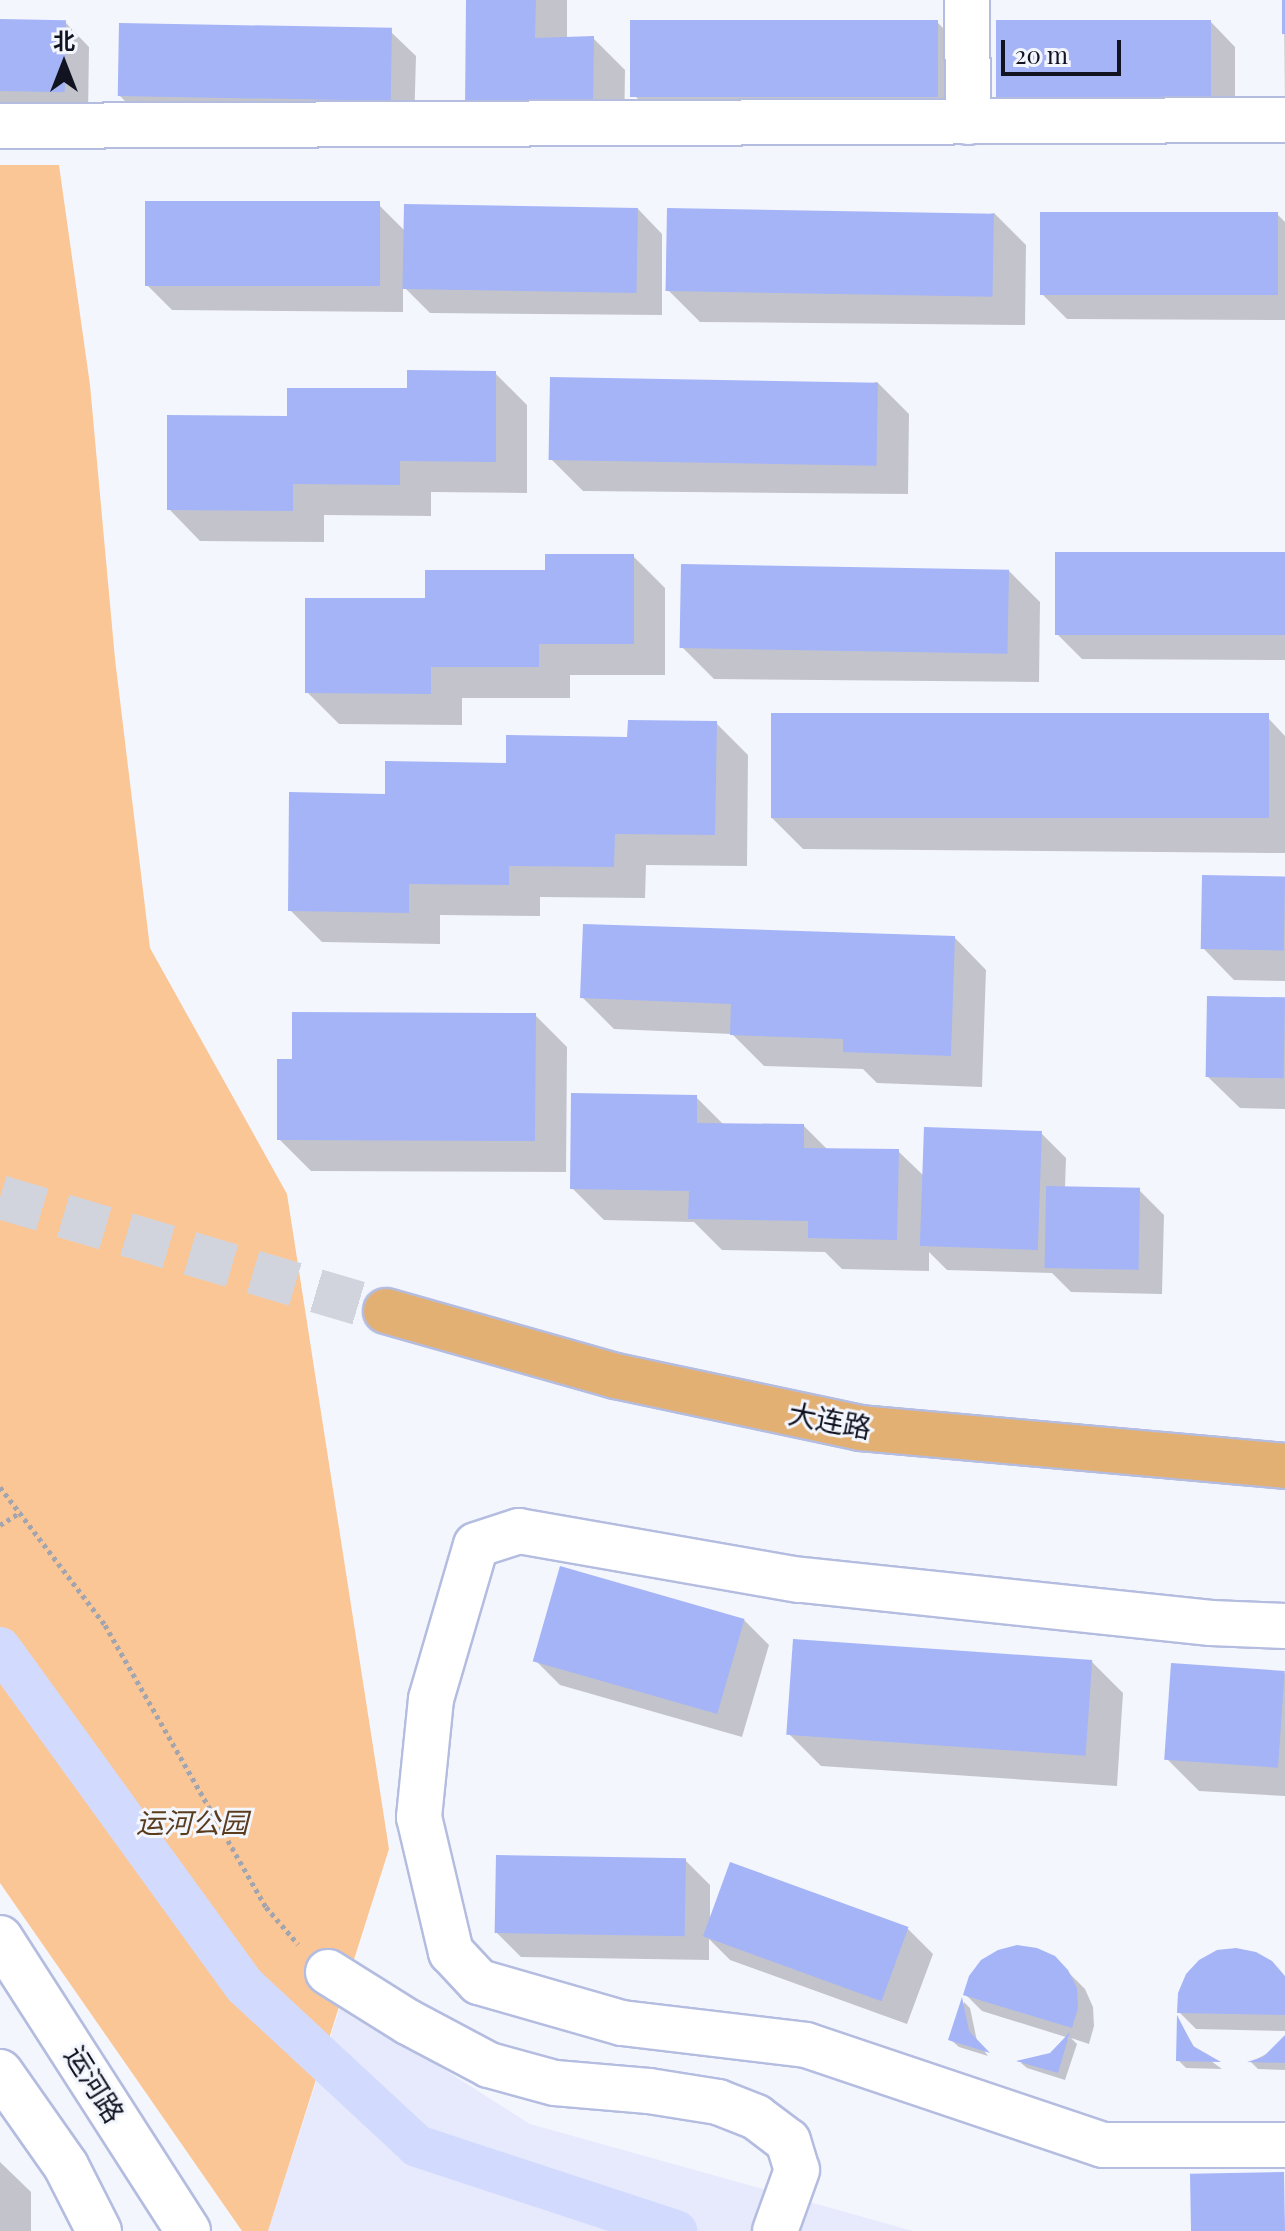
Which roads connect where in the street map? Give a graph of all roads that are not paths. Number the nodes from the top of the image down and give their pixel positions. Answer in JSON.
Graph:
{"nodes":[{"id":1,"x":967,"y":0,"type":"edge"},
{"id":2,"x":1285,"y":120,"type":"edge"},
{"id":3,"x":968,"y":122,"type":"junction"},
{"id":4,"x":0,"y":126,"type":"edge"},
{"id":5,"x":386,"y":1311,"type":"tunnel mouth"},
{"id":6,"x":1285,"y":1466,"type":"edge"},
{"id":7,"x":1285,"y":1626,"type":"edge"},
{"id":8,"x":0,"y":1938,"type":"edge"},
{"id":9,"x":328,"y":1972,"type":"road end"},
{"id":10,"x":0,"y":2072,"type":"edge"},
{"id":11,"x":1285,"y":2145,"type":"edge"},
{"id":12,"x":99,"y":2231,"type":"edge"},
{"id":13,"x":188,"y":2231,"type":"edge"},
{"id":14,"x":775,"y":2231,"type":"edge"}],
"edges":[{"from":1,"to":3,"type":"street"},
{"from":2,"to":3,"type":"street"},
{"from":3,"to":4,"type":"street"},
{"from":5,"to":6,"type":"main road","name":"大连路"},
{"from":7,"to":11,"type":"street"},
{"from":8,"to":13,"type":"street","name":"运河路"},
{"from":9,"to":14,"type":"street"},
{"from":10,"to":12,"type":"street"}]}
